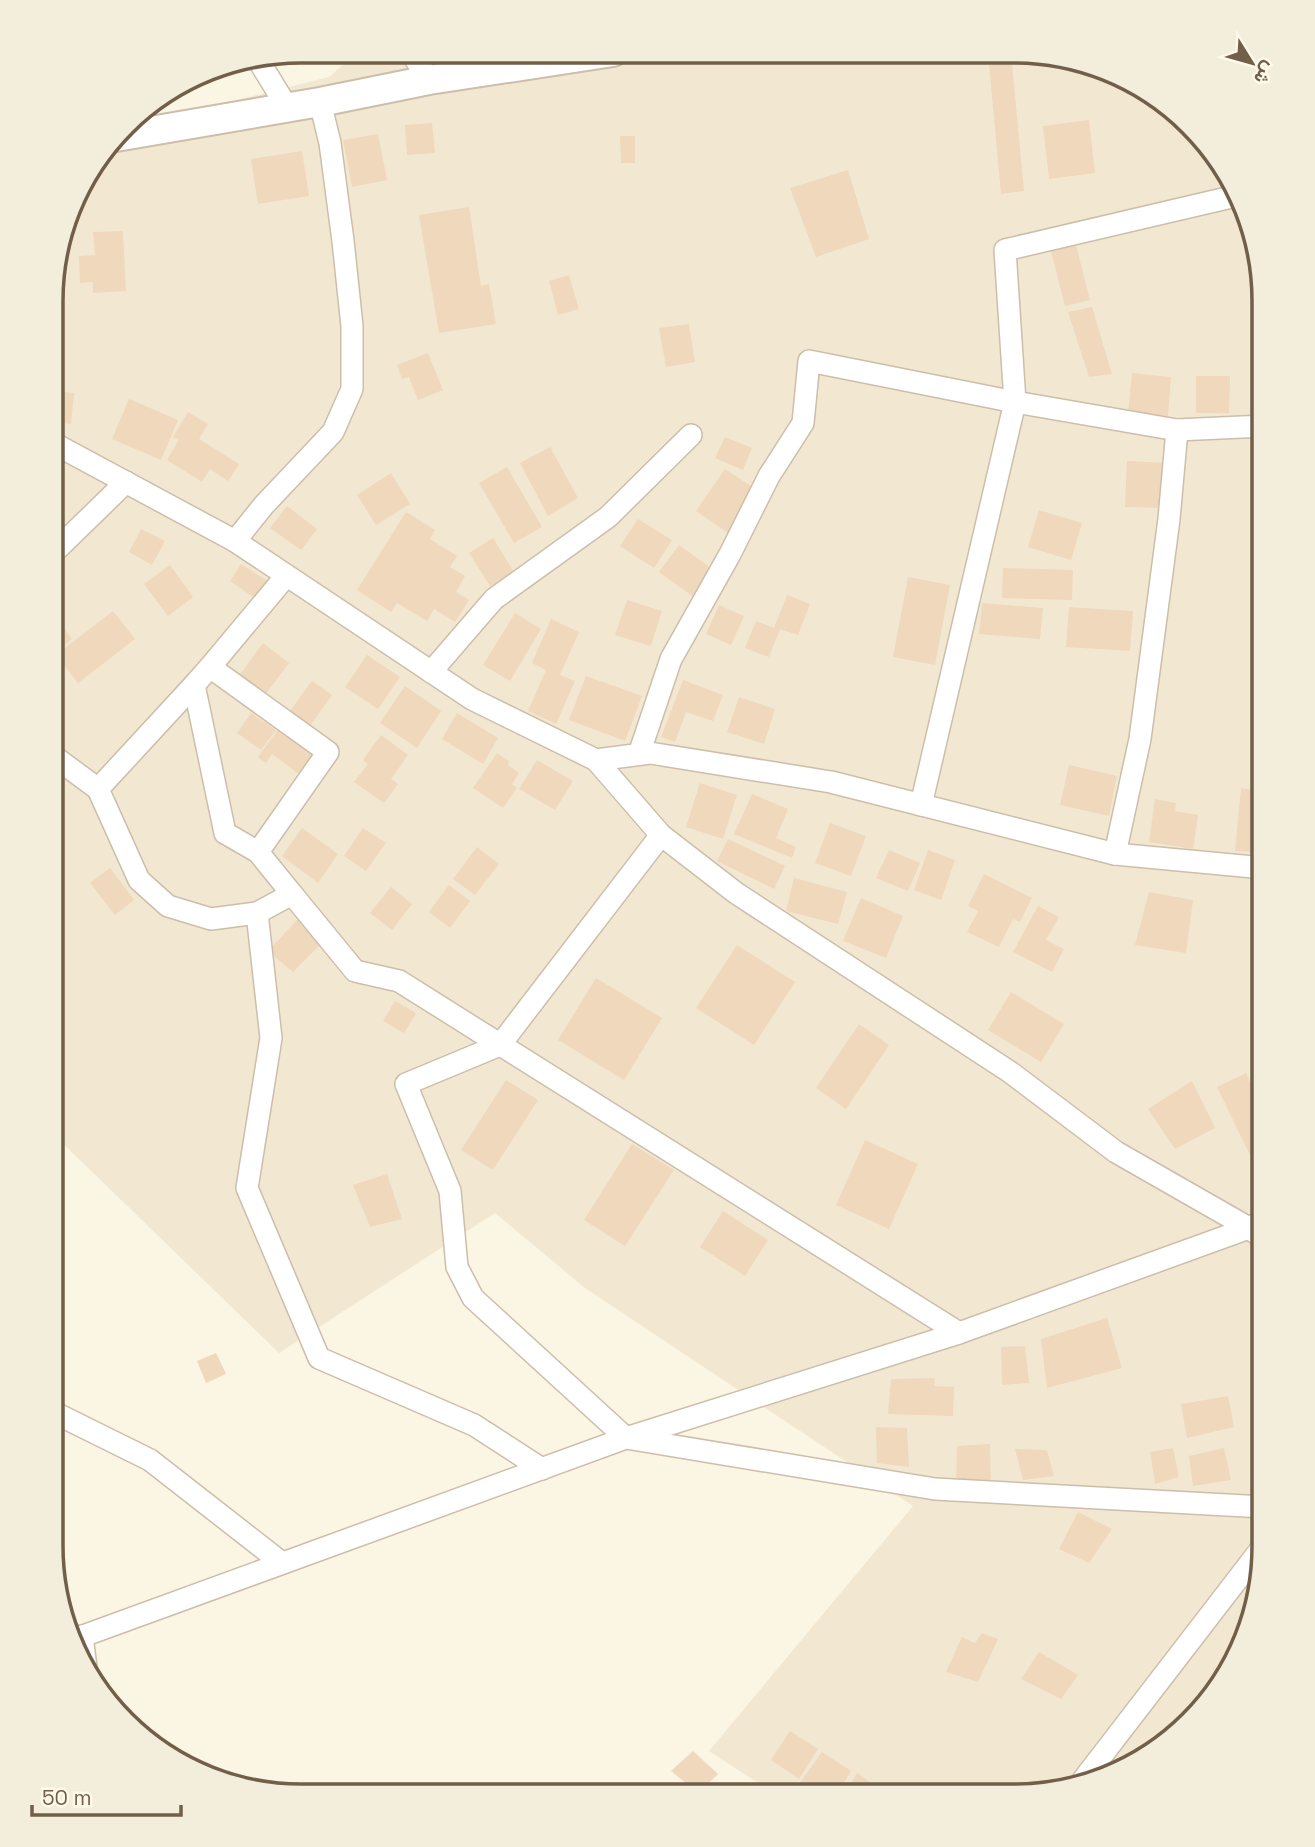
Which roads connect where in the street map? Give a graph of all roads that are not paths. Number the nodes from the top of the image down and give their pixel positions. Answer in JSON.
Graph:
{"nodes":[{"id":1,"x":418,"y":63,"type":"edge"},
{"id":2,"x":541,"y":63,"type":"edge"},
{"id":3,"x":262,"y":66,"type":"edge"},
{"id":4,"x":429,"y":80,"type":"junction"},
{"id":5,"x":320,"y":102,"type":"junction"},
{"id":6,"x":287,"y":107,"type":"junction"},
{"id":7,"x":132,"y":134,"type":"edge"},
{"id":8,"x":1228,"y":198,"type":"edge"},
{"id":9,"x":1015,"y":402,"type":"junction"},
{"id":10,"x":1252,"y":427,"type":"edge"},
{"id":11,"x":1177,"y":430,"type":"junction"},
{"id":12,"x":691,"y":435,"type":"dead end"},
{"id":13,"x":63,"y":448,"type":"edge"},
{"id":14,"x":127,"y":482,"type":"junction"},
{"id":15,"x":235,"y":541,"type":"junction"},
{"id":16,"x":63,"y":543,"type":"edge"},
{"id":17,"x":286,"y":576,"type":"junction"},
{"id":18,"x":210,"y":667,"type":"junction"},
{"id":19,"x":431,"y":672,"type":"junction"},
{"id":20,"x":194,"y":685,"type":"junction"},
{"id":21,"x":639,"y":754,"type":"junction"},
{"id":22,"x":596,"y":760,"type":"junction"},
{"id":23,"x":63,"y":763,"type":"edge"},
{"id":24,"x":99,"y":789,"type":"junction"},
{"id":25,"x":921,"y":805,"type":"junction"},
{"id":26,"x":662,"y":835,"type":"junction"},
{"id":27,"x":258,"y":852,"type":"junction"},
{"id":28,"x":1115,"y":853,"type":"junction"},
{"id":29,"x":1252,"y":867,"type":"edge"},
{"id":30,"x":292,"y":894,"type":"junction"},
{"id":31,"x":257,"y":913,"type":"junction"},
{"id":32,"x":500,"y":1045,"type":"junction"},
{"id":33,"x":1251,"y":1225,"type":"edge"},
{"id":34,"x":1251,"y":1232,"type":"edge"},
{"id":35,"x":959,"y":1333,"type":"junction"},
{"id":36,"x":63,"y":1416,"type":"edge"},
{"id":37,"x":626,"y":1438,"type":"junction"},
{"id":38,"x":542,"y":1469,"type":"junction"},
{"id":39,"x":1251,"y":1506,"type":"edge"},
{"id":40,"x":1251,"y":1562,"type":"edge"},
{"id":41,"x":282,"y":1563,"type":"junction"},
{"id":42,"x":82,"y":1636,"type":"edge"},
{"id":43,"x":1090,"y":1771,"type":"edge"}],
"edges":[{"from":1,"to":4,"type":"street"},
{"from":2,"to":4,"type":"street"},
{"from":3,"to":6,"type":"street"},
{"from":4,"to":5,"type":"street"},
{"from":5,"to":6,"type":"street"},
{"from":5,"to":15,"type":"street"},
{"from":6,"to":7,"type":"street"},
{"from":8,"to":9,"type":"street"},
{"from":9,"to":11,"type":"street"},
{"from":9,"to":21,"type":"street"},
{"from":9,"to":25,"type":"street"},
{"from":10,"to":11,"type":"street"},
{"from":11,"to":28,"type":"street"},
{"from":12,"to":19,"type":"street"},
{"from":13,"to":14,"type":"street"},
{"from":14,"to":15,"type":"street"},
{"from":14,"to":16,"type":"street"},
{"from":15,"to":17,"type":"street"},
{"from":17,"to":18,"type":"street"},
{"from":17,"to":19,"type":"street"},
{"from":18,"to":20,"type":"street"},
{"from":18,"to":27,"type":"street"},
{"from":19,"to":22,"type":"street"},
{"from":20,"to":24,"type":"street"},
{"from":20,"to":27,"type":"street"},
{"from":21,"to":22,"type":"street"},
{"from":21,"to":25,"type":"street"},
{"from":22,"to":26,"type":"street"},
{"from":23,"to":24,"type":"street"},
{"from":24,"to":31,"type":"street"},
{"from":25,"to":28,"type":"street"},
{"from":26,"to":32,"type":"street"},
{"from":26,"to":33,"type":"street"},
{"from":27,"to":30,"type":"street"},
{"from":28,"to":29,"type":"street"},
{"from":30,"to":31,"type":"street"},
{"from":30,"to":32,"type":"street"},
{"from":31,"to":38,"type":"street"},
{"from":32,"to":35,"type":"street"},
{"from":32,"to":37,"type":"street"},
{"from":34,"to":35,"type":"street"},
{"from":35,"to":37,"type":"street"},
{"from":36,"to":41,"type":"street"},
{"from":37,"to":38,"type":"street"},
{"from":37,"to":39,"type":"street"},
{"from":38,"to":41,"type":"street"},
{"from":40,"to":43,"type":"street"},
{"from":41,"to":42,"type":"street"}]}
